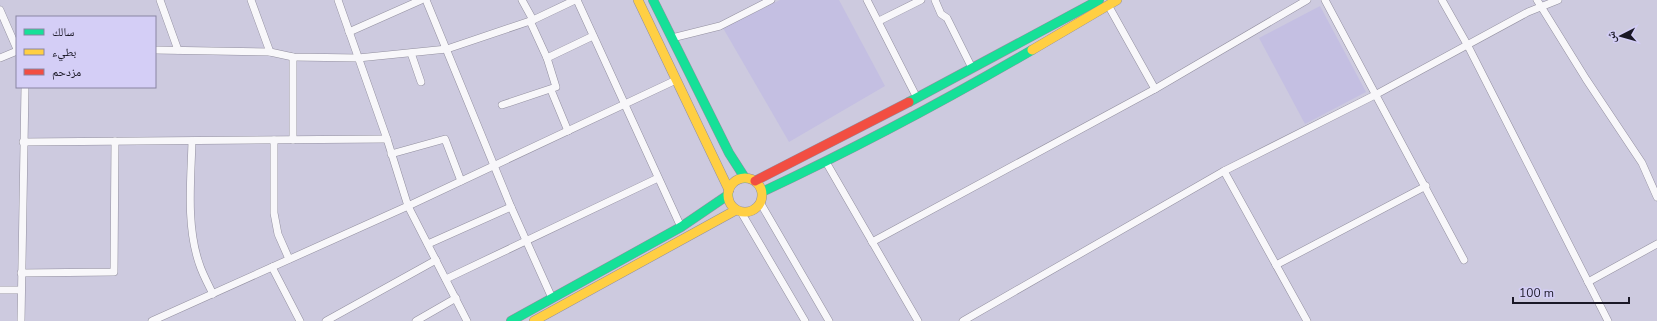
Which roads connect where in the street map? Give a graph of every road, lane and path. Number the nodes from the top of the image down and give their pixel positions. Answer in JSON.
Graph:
{"nodes":[{"id":1,"x":160,"y":0,"type":"edge"},
{"id":2,"x":251,"y":0,"type":"edge"},
{"id":3,"x":338,"y":0,"type":"edge"},
{"id":4,"x":421,"y":0,"type":"edge"},
{"id":5,"x":426,"y":0,"type":"edge"},
{"id":6,"x":522,"y":0,"type":"edge"},
{"id":7,"x":576,"y":0,"type":"edge"},
{"id":8,"x":638,"y":0,"type":"edge"},
{"id":9,"x":653,"y":0,"type":"edge"},
{"id":10,"x":771,"y":0,"type":"edge"},
{"id":11,"x":867,"y":0,"type":"edge"},
{"id":12,"x":921,"y":0,"type":"edge"},
{"id":13,"x":935,"y":0,"type":"edge"},
{"id":14,"x":1100,"y":0,"type":"edge"},
{"id":15,"x":1117,"y":0,"type":"edge"},
{"id":16,"x":1307,"y":0,"type":"edge"},
{"id":17,"x":1325,"y":0,"type":"edge"},
{"id":18,"x":1442,"y":0,"type":"edge"},
{"id":19,"x":1537,"y":0,"type":"edge"},
{"id":20,"x":1558,"y":0,"type":"edge"},
{"id":21,"x":1108,"y":5,"type":"junction"},
{"id":22,"x":1541,"y":7,"type":"junction"},
{"id":23,"x":0,"y":11,"type":"edge"},
{"id":24,"x":532,"y":21,"type":"junction"},
{"id":25,"x":879,"y":21,"type":"junction"},
{"id":26,"x":349,"y":32,"type":"junction"},
{"id":27,"x":593,"y":36,"type":"junction"},
{"id":28,"x":672,"y":38,"type":"junction"},
{"id":29,"x":1468,"y":46,"type":"junction"},
{"id":30,"x":16,"y":48,"type":"edge"},
{"id":31,"x":447,"y":49,"type":"junction"},
{"id":32,"x":16,"y":50,"type":"edge"},
{"id":33,"x":156,"y":50,"type":"edge"},
{"id":34,"x":178,"y":50,"type":"junction"},
{"id":35,"x":270,"y":52,"type":"junction"},
{"id":36,"x":411,"y":53,"type":"junction"},
{"id":37,"x":293,"y":57,"type":"junction"},
{"id":38,"x":0,"y":58,"type":"edge"},
{"id":39,"x":358,"y":58,"type":"junction"},
{"id":40,"x":547,"y":58,"type":"junction"},
{"id":41,"x":972,"y":68,"type":"junction"},
{"id":42,"x":676,"y":80,"type":"junction"},
{"id":43,"x":421,"y":82,"type":"dead end"},
{"id":44,"x":25,"y":88,"type":"edge"},
{"id":45,"x":1155,"y":89,"type":"junction"},
{"id":46,"x":551,"y":90,"type":"junction"},
{"id":47,"x":1375,"y":95,"type":"junction"},
{"id":48,"x":917,"y":98,"type":"junction"},
{"id":49,"x":624,"y":104,"type":"junction"},
{"id":50,"x":502,"y":105,"type":"dead end"},
{"id":51,"x":568,"y":131,"type":"junction"},
{"id":52,"x":387,"y":139,"type":"junction"},
{"id":53,"x":274,"y":140,"type":"junction"},
{"id":54,"x":293,"y":140,"type":"junction"},
{"id":55,"x":115,"y":141,"type":"junction"},
{"id":56,"x":192,"y":141,"type":"junction"},
{"id":57,"x":23,"y":142,"type":"junction"},
{"id":58,"x":391,"y":154,"type":"junction"},
{"id":59,"x":826,"y":162,"type":"junction"},
{"id":60,"x":494,"y":166,"type":"junction"},
{"id":61,"x":1224,"y":171,"type":"junction"},
{"id":62,"x":658,"y":178,"type":"junction"},
{"id":63,"x":745,"y":178,"type":"junction"},
{"id":64,"x":461,"y":181,"type":"junction"},
{"id":65,"x":756,"y":181,"type":"junction"},
{"id":66,"x":1426,"y":186,"type":"junction"},
{"id":67,"x":762,"y":192,"type":"junction"},
{"id":68,"x":728,"y":193,"type":"junction"},
{"id":69,"x":1657,"y":197,"type":"edge"},
{"id":70,"x":761,"y":204,"type":"junction"},
{"id":71,"x":408,"y":206,"type":"junction"},
{"id":72,"x":510,"y":207,"type":"junction"},
{"id":73,"x":739,"y":211,"type":"junction"},
{"id":74,"x":681,"y":227,"type":"junction"},
{"id":75,"x":526,"y":242,"type":"junction"},
{"id":76,"x":872,"y":242,"type":"junction"},
{"id":77,"x":428,"y":244,"type":"junction"},
{"id":78,"x":1657,"y":244,"type":"edge"},
{"id":79,"x":289,"y":259,"type":"junction"},
{"id":80,"x":436,"y":260,"type":"junction"},
{"id":81,"x":1464,"y":260,"type":"dead end"},
{"id":82,"x":1276,"y":265,"type":"junction"},
{"id":83,"x":272,"y":267,"type":"junction"},
{"id":84,"x":21,"y":273,"type":"junction"},
{"id":85,"x":446,"y":279,"type":"junction"},
{"id":86,"x":1588,"y":282,"type":"junction"},
{"id":87,"x":0,"y":290,"type":"edge"},
{"id":88,"x":21,"y":290,"type":"junction"},
{"id":89,"x":213,"y":294,"type":"junction"},
{"id":90,"x":456,"y":298,"type":"junction"},
{"id":91,"x":552,"y":298,"type":"junction"},
{"id":92,"x":21,"y":321,"type":"edge"},
{"id":93,"x":152,"y":321,"type":"edge"},
{"id":94,"x":300,"y":321,"type":"edge"},
{"id":95,"x":326,"y":321,"type":"edge"},
{"id":96,"x":416,"y":321,"type":"edge"},
{"id":97,"x":467,"y":321,"type":"edge"},
{"id":98,"x":511,"y":321,"type":"edge"},
{"id":99,"x":534,"y":321,"type":"edge"},
{"id":100,"x":805,"y":321,"type":"edge"},
{"id":101,"x":829,"y":321,"type":"edge"},
{"id":102,"x":918,"y":321,"type":"edge"},
{"id":103,"x":963,"y":321,"type":"edge"},
{"id":104,"x":1307,"y":321,"type":"edge"},
{"id":105,"x":1608,"y":321,"type":"edge"}],
"edges":[{"from":1,"to":34,"type":"street"},
{"from":2,"to":35,"type":"street"},
{"from":3,"to":26,"type":"street"},
{"from":4,"to":26,"type":"street"},
{"from":5,"to":31,"type":"street"},
{"from":6,"to":24,"type":"street"},
{"from":7,"to":24,"type":"street"},
{"from":7,"to":27,"type":"street"},
{"from":8,"to":42,"type":"street"},
{"from":9,"to":28,"type":"street"},
{"from":10,"to":28,"type":"street"},
{"from":11,"to":25,"type":"street"},
{"from":12,"to":25,"type":"street"},
{"from":13,"to":41,"type":"street"},
{"from":14,"to":41,"type":"street"},
{"from":15,"to":21,"type":"street"},
{"from":16,"to":45,"type":"street"},
{"from":17,"to":47,"type":"street"},
{"from":18,"to":29,"type":"street"},
{"from":19,"to":22,"type":"street"},
{"from":20,"to":22,"type":"street"},
{"from":21,"to":45,"type":"street"},
{"from":21,"to":59,"type":"street"},
{"from":22,"to":29,"type":"street"},
{"from":22,"to":69,"type":"street"},
{"from":23,"to":30,"type":"street"},
{"from":24,"to":31,"type":"street"},
{"from":24,"to":40,"type":"street"},
{"from":25,"to":48,"type":"street"},
{"from":26,"to":39,"type":"street"},
{"from":27,"to":40,"type":"street"},
{"from":27,"to":49,"type":"street"},
{"from":28,"to":63,"type":"street"},
{"from":29,"to":47,"type":"street"},
{"from":29,"to":86,"type":"street"},
{"from":31,"to":36,"type":"street"},
{"from":31,"to":60,"type":"street"},
{"from":32,"to":38,"type":"street"},
{"from":33,"to":34,"type":"street"},
{"from":34,"to":35,"type":"street"},
{"from":35,"to":37,"type":"street"},
{"from":36,"to":39,"type":"street"},
{"from":36,"to":43,"type":"street"},
{"from":37,"to":39,"type":"street"},
{"from":37,"to":54,"type":"street"},
{"from":39,"to":52,"type":"street"},
{"from":40,"to":46,"type":"street"},
{"from":41,"to":48,"type":"street"},
{"from":42,"to":49,"type":"street"},
{"from":42,"to":68,"type":"street"},
{"from":44,"to":57,"type":"street"},
{"from":45,"to":76,"type":"street"},
{"from":46,"to":50,"type":"street"},
{"from":46,"to":51,"type":"street"},
{"from":47,"to":61,"type":"street"},
{"from":47,"to":66,"type":"street"},
{"from":48,"to":65,"type":"street"},
{"from":49,"to":51,"type":"street"},
{"from":49,"to":62,"type":"street"},
{"from":51,"to":60,"type":"street"},
{"from":52,"to":54,"type":"street"},
{"from":52,"to":58,"type":"street"},
{"from":53,"to":54,"type":"street"},
{"from":53,"to":56,"type":"street"},
{"from":53,"to":79,"type":"street"},
{"from":55,"to":56,"type":"street"},
{"from":55,"to":57,"type":"street"},
{"from":55,"to":84,"type":"street"},
{"from":56,"to":89,"type":"street"},
{"from":57,"to":84,"type":"street"},
{"from":58,"to":64,"type":"street"},
{"from":58,"to":71,"type":"street"},
{"from":59,"to":67,"type":"street"},
{"from":59,"to":76,"type":"street"},
{"from":60,"to":64,"type":"street"},
{"from":60,"to":72,"type":"street"},
{"from":61,"to":82,"type":"street"},
{"from":61,"to":103,"type":"street"},
{"from":62,"to":74,"type":"street"},
{"from":62,"to":75,"type":"street"},
{"from":63,"to":65,"type":"street"},
{"from":63,"to":68,"type":"street"},
{"from":64,"to":71,"type":"street"},
{"from":65,"to":67,"type":"street"},
{"from":66,"to":81,"type":"street"},
{"from":66,"to":82,"type":"street"},
{"from":67,"to":70,"type":"street"},
{"from":68,"to":73,"type":"street"},
{"from":68,"to":74,"type":"street"},
{"from":70,"to":73,"type":"street"},
{"from":70,"to":101,"type":"street"},
{"from":71,"to":77,"type":"street"},
{"from":71,"to":79,"type":"street"},
{"from":72,"to":75,"type":"street"},
{"from":72,"to":77,"type":"street"},
{"from":73,"to":99,"type":"street"},
{"from":73,"to":100,"type":"street"},
{"from":74,"to":91,"type":"street"},
{"from":75,"to":85,"type":"street"},
{"from":75,"to":91,"type":"street"},
{"from":76,"to":102,"type":"street"},
{"from":77,"to":80,"type":"street"},
{"from":78,"to":86,"type":"street"},
{"from":79,"to":83,"type":"street"},
{"from":80,"to":85,"type":"street"},
{"from":80,"to":95,"type":"street"},
{"from":82,"to":104,"type":"street"},
{"from":83,"to":89,"type":"street"},
{"from":83,"to":94,"type":"street"},
{"from":84,"to":88,"type":"street"},
{"from":85,"to":90,"type":"street"},
{"from":86,"to":105,"type":"street"},
{"from":87,"to":88,"type":"street"},
{"from":88,"to":92,"type":"street"},
{"from":89,"to":93,"type":"street"},
{"from":90,"to":96,"type":"street"},
{"from":90,"to":97,"type":"street"},
{"from":91,"to":98,"type":"street"}]}
